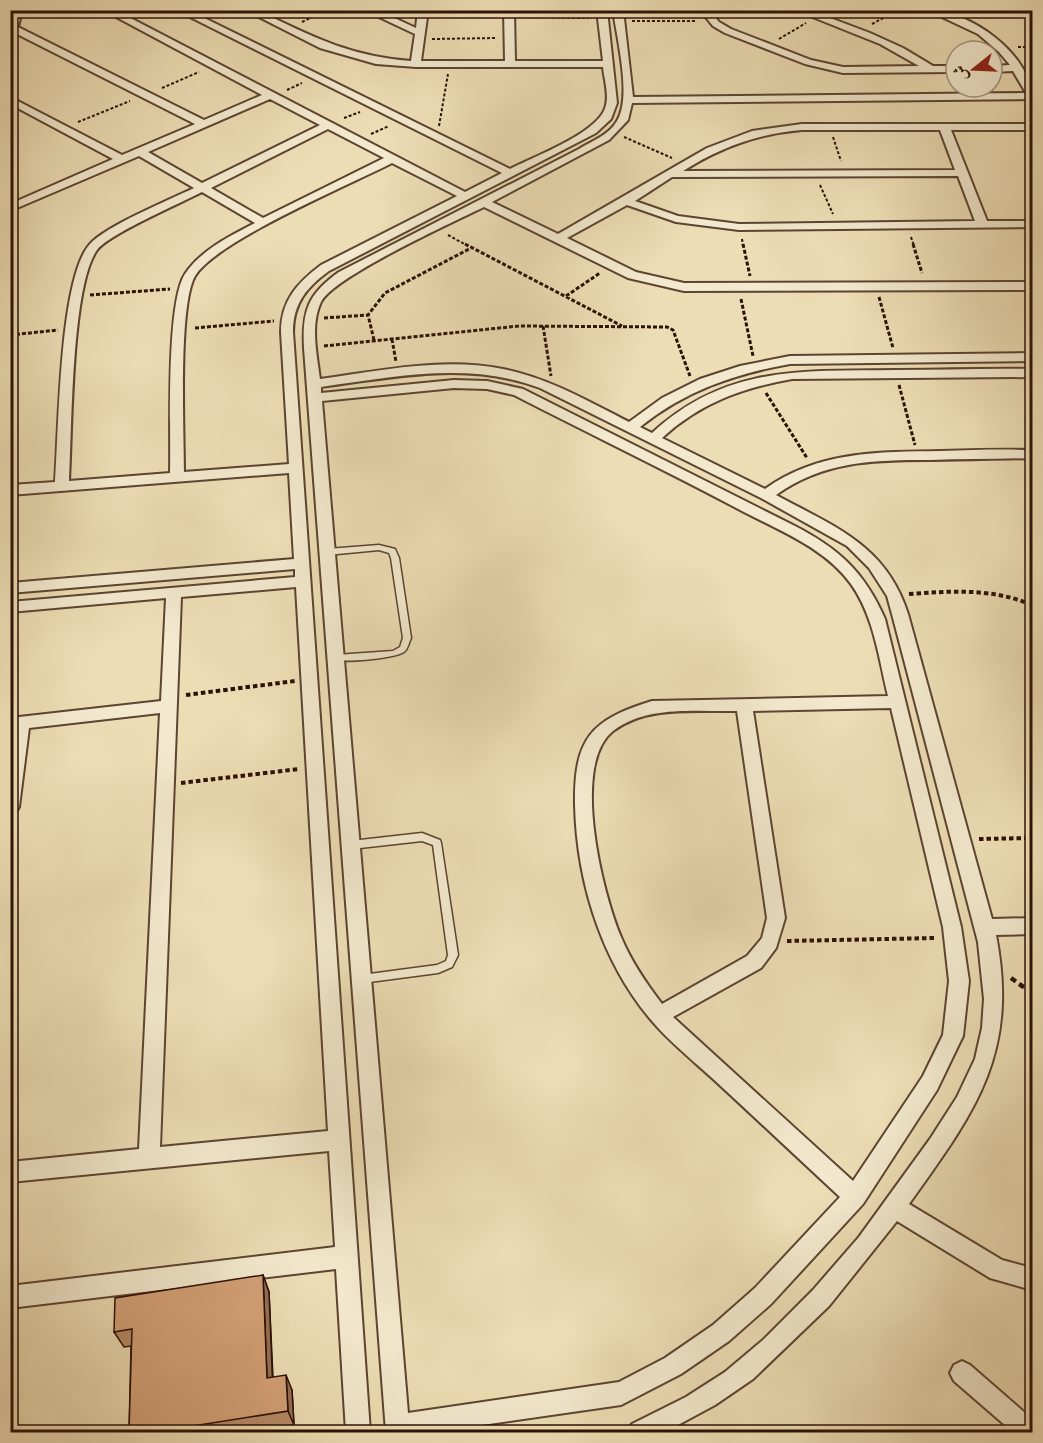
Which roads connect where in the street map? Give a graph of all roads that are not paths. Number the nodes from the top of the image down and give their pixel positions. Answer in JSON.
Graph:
{"nodes":[{"id":1,"x":18,"y":10,"type":"edge"},
{"id":2,"x":107,"y":10,"type":"edge"},
{"id":3,"x":180,"y":10,"type":"edge"},
{"id":4,"x":249,"y":10,"type":"edge"},
{"id":5,"x":368,"y":10,"type":"edge"},
{"id":6,"x":423,"y":10,"type":"edge"},
{"id":7,"x":704,"y":10,"type":"edge"},
{"id":8,"x":799,"y":10,"type":"edge"},
{"id":9,"x":931,"y":10,"type":"edge"},
{"id":10,"x":509,"y":14,"type":"edge"},
{"id":11,"x":602,"y":14,"type":"edge"},
{"id":12,"x":619,"y":16,"type":"edge"},
{"id":13,"x":12,"y":33,"type":"edge"},
{"id":14,"x":420,"y":36,"type":"junction"},
{"id":15,"x":416,"y":64,"type":"junction"},
{"id":16,"x":510,"y":64,"type":"junction"},
{"id":17,"x":608,"y":64,"type":"junction"},
{"id":18,"x":1018,"y":68,"type":"junction"},
{"id":19,"x":930,"y":69,"type":"junction"},
{"id":20,"x":944,"y":69,"type":"edge"},
{"id":21,"x":1004,"y":69,"type":"edge"},
{"id":22,"x":270,"y":95,"type":"junction"},
{"id":23,"x":1032,"y":96,"type":"edge"},
{"id":24,"x":629,"y":99,"type":"junction"},
{"id":25,"x":10,"y":100,"type":"edge"},
{"id":26,"x":204,"y":124,"type":"junction"},
{"id":27,"x":328,"y":125,"type":"junction"},
{"id":28,"x":944,"y":127,"type":"junction"},
{"id":29,"x":1032,"y":127,"type":"edge"},
{"id":30,"x":140,"y":152,"type":"junction"},
{"id":31,"x":393,"y":158,"type":"junction"},
{"id":32,"x":122,"y":160,"type":"junction"},
{"id":33,"x":511,"y":173,"type":"junction"},
{"id":34,"x":962,"y":173,"type":"junction"},
{"id":35,"x":670,"y":174,"type":"junction"},
{"id":36,"x":203,"y":188,"type":"junction"},
{"id":37,"x":465,"y":196,"type":"junction"},
{"id":38,"x":626,"y":201,"type":"junction"},
{"id":39,"x":483,"y":202,"type":"junction"},
{"id":40,"x":10,"y":208,"type":"edge"},
{"id":41,"x":263,"y":223,"type":"junction"},
{"id":42,"x":982,"y":224,"type":"junction"},
{"id":43,"x":1032,"y":224,"type":"edge"},
{"id":44,"x":557,"y":239,"type":"junction"},
{"id":45,"x":349,"y":254,"type":"junction"},
{"id":46,"x":365,"y":263,"type":"junction"},
{"id":47,"x":1032,"y":286,"type":"edge"},
{"id":48,"x":1032,"y":357,"type":"edge"},
{"id":49,"x":1032,"y":373,"type":"edge"},
{"id":50,"x":315,"y":391,"type":"junction"},
{"id":51,"x":630,"y":428,"type":"junction"},
{"id":52,"x":653,"y":439,"type":"junction"},
{"id":53,"x":1032,"y":454,"type":"edge"},
{"id":54,"x":296,"y":468,"type":"junction"},
{"id":55,"x":177,"y":477,"type":"junction"},
{"id":56,"x":62,"y":486,"type":"junction"},
{"id":57,"x":13,"y":490,"type":"edge"},
{"id":58,"x":766,"y":495,"type":"junction"},
{"id":59,"x":327,"y":552,"type":"junction"},
{"id":60,"x":303,"y":562,"type":"junction"},
{"id":61,"x":304,"y":581,"type":"junction"},
{"id":62,"x":10,"y":588,"type":"edge"},
{"id":63,"x":174,"y":593,"type":"junction"},
{"id":64,"x":10,"y":607,"type":"edge"},
{"id":65,"x":336,"y":658,"type":"junction"},
{"id":66,"x":169,"y":702,"type":"junction"},
{"id":67,"x":897,"y":702,"type":"junction"},
{"id":68,"x":744,"y":705,"type":"junction"},
{"id":69,"x":16,"y":723,"type":"edge"},
{"id":70,"x":10,"y":807,"type":"edge"},
{"id":71,"x":351,"y":845,"type":"junction"},
{"id":72,"x":1032,"y":926,"type":"edge"},
{"id":73,"x":985,"y":927,"type":"junction"},
{"id":74,"x":362,"y":979,"type":"junction"},
{"id":75,"x":659,"y":1015,"type":"junction"},
{"id":76,"x":339,"y":1140,"type":"junction"},
{"id":77,"x":149,"y":1158,"type":"junction"},
{"id":78,"x":10,"y":1172,"type":"edge"},
{"id":79,"x":855,"y":1197,"type":"junction"},
{"id":80,"x":895,"y":1208,"type":"junction"},
{"id":81,"x":347,"y":1257,"type":"junction"},
{"id":82,"x":1032,"y":1279,"type":"edge"},
{"id":83,"x":10,"y":1297,"type":"edge"},
{"id":84,"x":962,"y":1373,"type":"dead end"},
{"id":85,"x":398,"y":1429,"type":"edge"},
{"id":86,"x":358,"y":1432,"type":"edge"},
{"id":87,"x":640,"y":1432,"type":"edge"},
{"id":88,"x":1030,"y":1432,"type":"edge"}],
"edges":[{"from":1,"to":13,"type":"street"},
{"from":2,"to":22,"type":"street"},
{"from":3,"to":33,"type":"street"},
{"from":4,"to":15,"type":"street"},
{"from":5,"to":14,"type":"street"},
{"from":6,"to":14,"type":"street"},
{"from":7,"to":19,"type":"street"},
{"from":8,"to":19,"type":"street"},
{"from":9,"to":18,"type":"street"},
{"from":10,"to":16,"type":"street"},
{"from":11,"to":17,"type":"street"},
{"from":12,"to":24,"type":"street"},
{"from":13,"to":26,"type":"street"},
{"from":14,"to":15,"type":"street"},
{"from":15,"to":16,"type":"street"},
{"from":16,"to":17,"type":"street"},
{"from":17,"to":33,"type":"street"},
{"from":18,"to":21,"type":"street"},
{"from":18,"to":23,"type":"street"},
{"from":19,"to":20,"type":"street"},
{"from":22,"to":26,"type":"street"},
{"from":22,"to":27,"type":"street"},
{"from":23,"to":24,"type":"street"},
{"from":24,"to":39,"type":"street"},
{"from":25,"to":32,"type":"street"},
{"from":26,"to":30,"type":"street"},
{"from":27,"to":31,"type":"street"},
{"from":27,"to":36,"type":"street"},
{"from":28,"to":29,"type":"street"},
{"from":28,"to":34,"type":"street"},
{"from":28,"to":35,"type":"street"},
{"from":30,"to":32,"type":"street"},
{"from":30,"to":36,"type":"street"},
{"from":31,"to":37,"type":"street"},
{"from":31,"to":41,"type":"street"},
{"from":32,"to":40,"type":"street"},
{"from":33,"to":37,"type":"street"},
{"from":34,"to":35,"type":"street"},
{"from":34,"to":42,"type":"street"},
{"from":35,"to":38,"type":"street"},
{"from":36,"to":41,"type":"street"},
{"from":36,"to":56,"type":"street"},
{"from":37,"to":45,"type":"street"},
{"from":38,"to":42,"type":"street"},
{"from":38,"to":44,"type":"street"},
{"from":39,"to":44,"type":"street"},
{"from":39,"to":46,"type":"street"},
{"from":41,"to":55,"type":"street"},
{"from":42,"to":43,"type":"street"},
{"from":44,"to":47,"type":"street"},
{"from":45,"to":46,"type":"street"},
{"from":45,"to":54,"type":"street"},
{"from":46,"to":50,"type":"street"},
{"from":48,"to":51,"type":"street"},
{"from":49,"to":52,"type":"street"},
{"from":50,"to":51,"type":"street"},
{"from":50,"to":59,"type":"street"},
{"from":50,"to":67,"type":"street"},
{"from":51,"to":52,"type":"street"},
{"from":52,"to":58,"type":"street"},
{"from":53,"to":58,"type":"street"},
{"from":54,"to":55,"type":"street"},
{"from":54,"to":60,"type":"street"},
{"from":55,"to":56,"type":"street"},
{"from":56,"to":57,"type":"street"},
{"from":58,"to":73,"type":"street"},
{"from":59,"to":65,"type":"street"},
{"from":59,"to":65,"type":"lane"},
{"from":60,"to":61,"type":"street"},
{"from":60,"to":62,"type":"street"},
{"from":61,"to":63,"type":"street"},
{"from":61,"to":76,"type":"street"},
{"from":63,"to":64,"type":"street"},
{"from":63,"to":66,"type":"street"},
{"from":65,"to":71,"type":"street"},
{"from":66,"to":69,"type":"street"},
{"from":66,"to":77,"type":"street"},
{"from":67,"to":68,"type":"street"},
{"from":67,"to":79,"type":"street"},
{"from":68,"to":75,"type":"street"},
{"from":68,"to":75,"type":"street"},
{"from":69,"to":70,"type":"street"},
{"from":71,"to":74,"type":"street"},
{"from":71,"to":74,"type":"lane"},
{"from":72,"to":73,"type":"street"},
{"from":73,"to":80,"type":"street"},
{"from":74,"to":85,"type":"street"},
{"from":75,"to":79,"type":"street"},
{"from":76,"to":77,"type":"street"},
{"from":76,"to":81,"type":"street"},
{"from":77,"to":78,"type":"street"},
{"from":79,"to":85,"type":"street"},
{"from":80,"to":82,"type":"street"},
{"from":80,"to":87,"type":"street"},
{"from":81,"to":83,"type":"street"},
{"from":81,"to":86,"type":"street"},
{"from":84,"to":88,"type":"street"}]}
